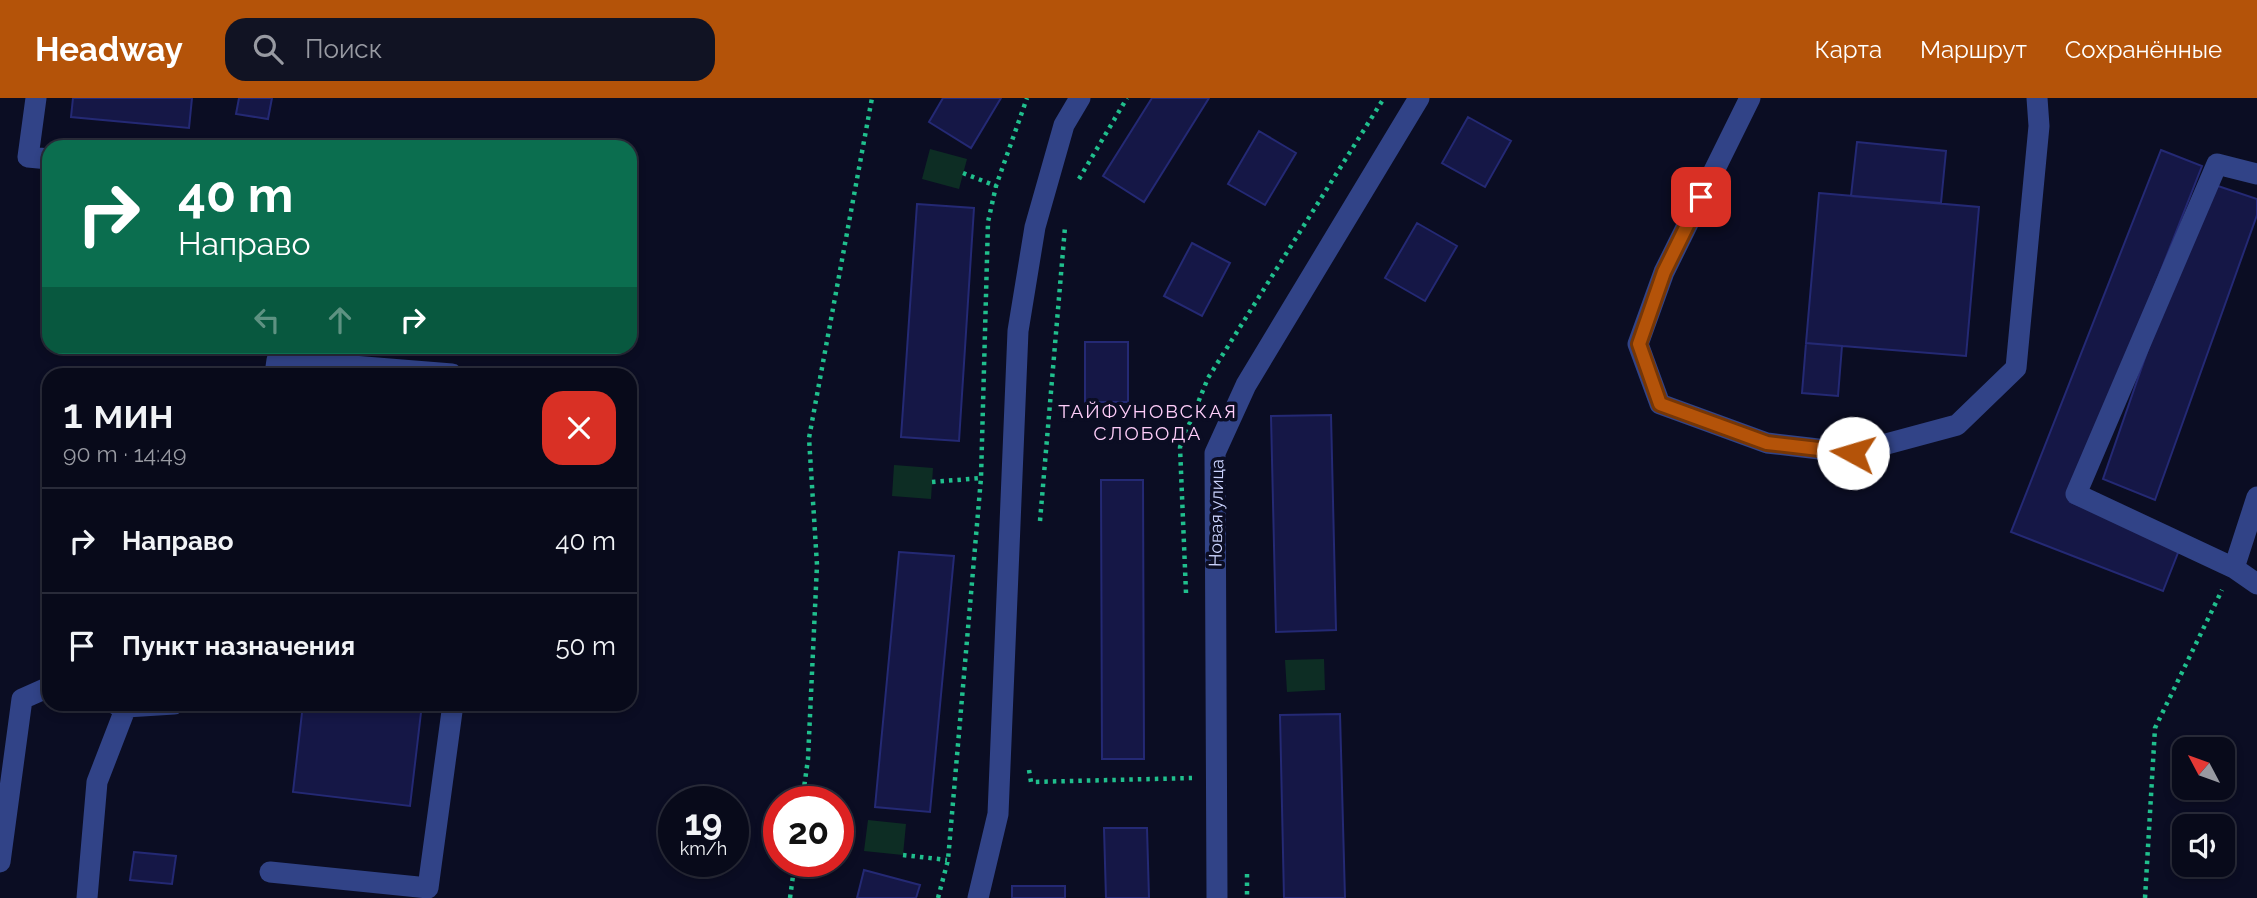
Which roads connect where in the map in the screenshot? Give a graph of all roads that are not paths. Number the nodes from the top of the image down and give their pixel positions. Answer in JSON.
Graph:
{"nodes":[{"id":1,"x":36,"y":98,"type":"edge"},
{"id":2,"x":1080,"y":98,"type":"edge"},
{"id":3,"x":1419,"y":98,"type":"edge"},
{"id":4,"x":1750,"y":98,"type":"edge"},
{"id":5,"x":2037,"y":98,"type":"edge"},
{"id":6,"x":42,"y":158,"type":"edge"},
{"id":7,"x":2257,"y":174,"type":"edge"},
{"id":8,"x":276,"y":368,"type":"edge"},
{"id":9,"x":377,"y":368,"type":"edge"},
{"id":10,"x":2257,"y":497,"type":"edge"},
{"id":11,"x":2234,"y":568,"type":"junction"},
{"id":12,"x":2257,"y":584,"type":"edge"},
{"id":13,"x":42,"y":690,"type":"edge"},
{"id":14,"x":118,"y":711,"type":"edge"},
{"id":15,"x":452,"y":711,"type":"edge"},
{"id":16,"x":0,"y":862,"type":"edge"},
{"id":17,"x":270,"y":872,"type":"dead end"},
{"id":18,"x":87,"y":898,"type":"edge"},
{"id":19,"x":978,"y":898,"type":"edge"},
{"id":20,"x":1217,"y":898,"type":"edge"}],
"edges":[{"from":1,"to":6,"type":"street"},
{"from":2,"to":19,"type":"street"},
{"from":3,"to":20,"type":"street","name":"Новая улица"},
{"from":4,"to":5,"type":"street"},
{"from":7,"to":11,"type":"street"},
{"from":8,"to":9,"type":"street"},
{"from":10,"to":11,"type":"street"},
{"from":11,"to":12,"type":"street"},
{"from":13,"to":16,"type":"street"},
{"from":14,"to":18,"type":"street"},
{"from":15,"to":17,"type":"street"}]}
